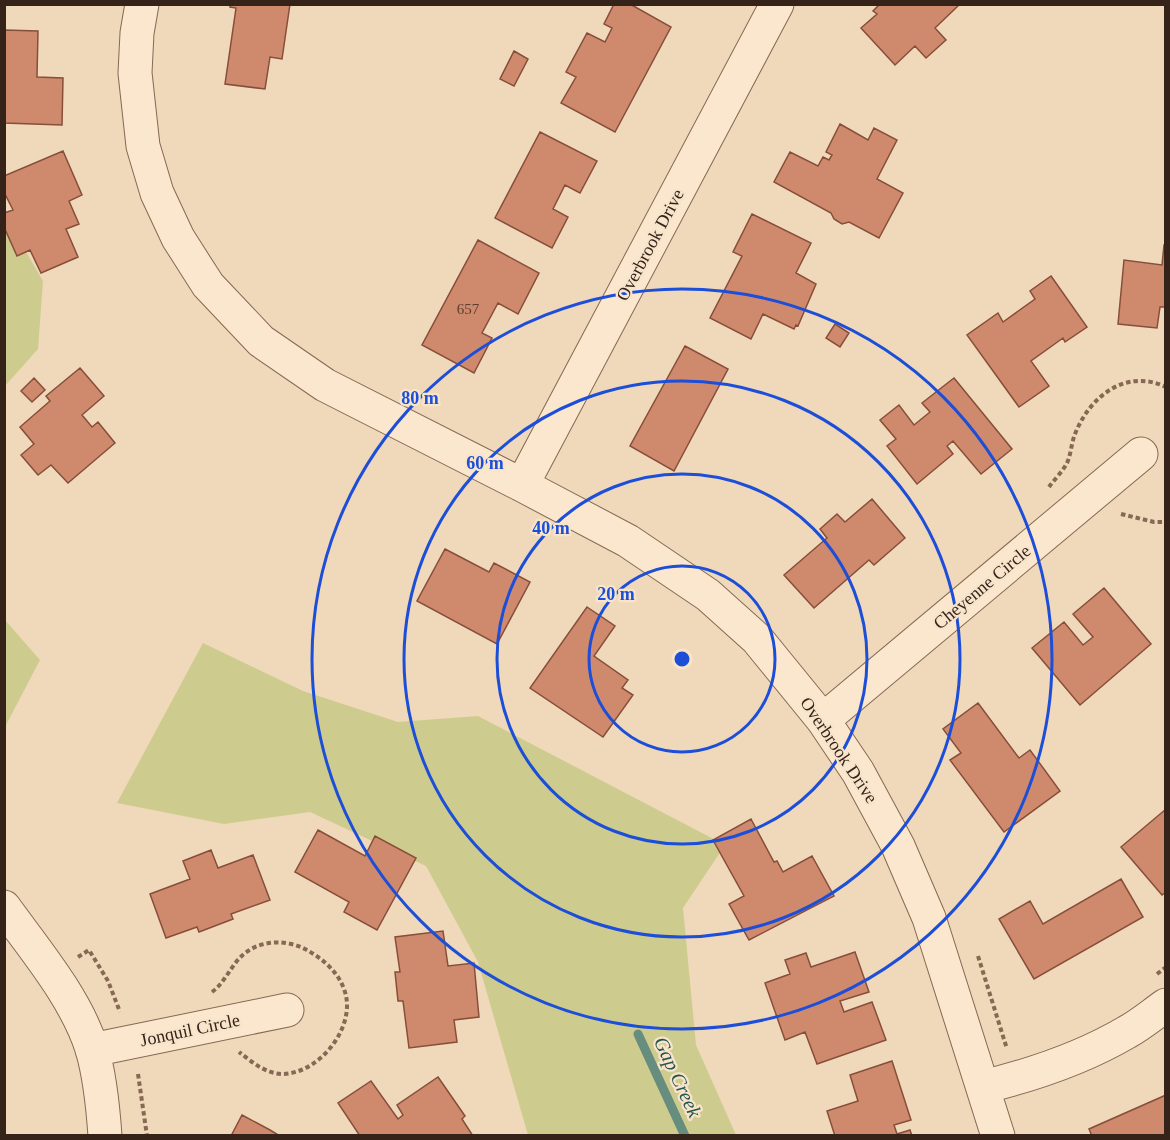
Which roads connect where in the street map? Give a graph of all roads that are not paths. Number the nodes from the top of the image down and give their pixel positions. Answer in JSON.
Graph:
{"nodes":[{"id":1,"x":142,"y":4,"type":"edge"},
{"id":2,"x":777,"y":4,"type":"edge"},
{"id":3,"x":1141,"y":454,"type":"dead end"},
{"id":4,"x":522,"y":485,"type":"junction"},
{"id":5,"x":823,"y":720,"type":"junction"},
{"id":6,"x":4,"y":907,"type":"edge"},
{"id":7,"x":1159,"y":991,"type":"edge"},
{"id":8,"x":287,"y":1010,"type":"dead end"},
{"id":9,"x":92,"y":1050,"type":"junction"},
{"id":10,"x":983,"y":1087,"type":"junction"},
{"id":11,"x":105,"y":1136,"type":"edge"},
{"id":12,"x":998,"y":1136,"type":"edge"}],
"edges":[{"from":1,"to":4,"type":"street","name":"Overbrook Drive"},
{"from":2,"to":4,"type":"street","name":"Overbrook Drive"},
{"from":3,"to":5,"type":"street","name":"Cheyenne Circle"},
{"from":4,"to":5,"type":"street","name":"Overbrook Drive"},
{"from":5,"to":10,"type":"street","name":"Overbrook Drive"},
{"from":6,"to":9,"type":"street"},
{"from":7,"to":10,"type":"street"},
{"from":8,"to":9,"type":"street","name":"Jonquil Circle"},
{"from":9,"to":11,"type":"street"},
{"from":10,"to":12,"type":"street","name":"Overbrook Drive"}]}
